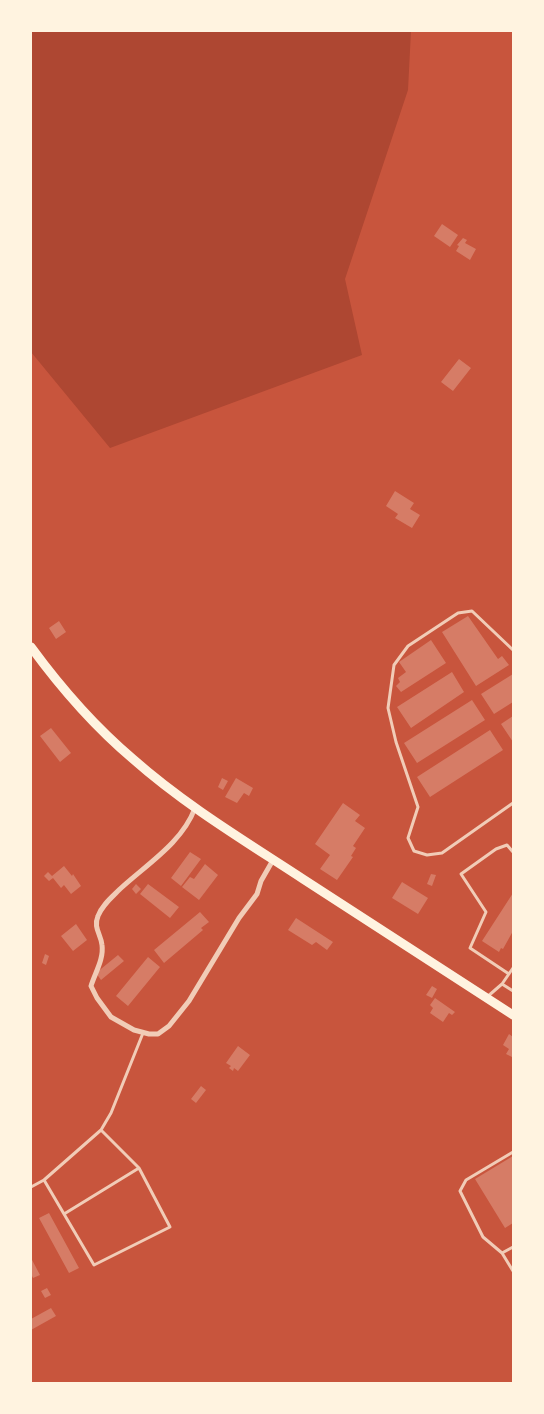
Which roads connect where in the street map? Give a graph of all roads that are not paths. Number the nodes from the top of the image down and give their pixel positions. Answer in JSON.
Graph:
{"nodes":[{"id":1,"x":31,"y":647,"type":"edge"},
{"id":2,"x":513,"y":650,"type":"edge"},
{"id":3,"x":513,"y":803,"type":"edge"},
{"id":4,"x":195,"y":808,"type":"junction"},
{"id":5,"x":513,"y":852,"type":"edge"},
{"id":6,"x":273,"y":860,"type":"junction"},
{"id":7,"x":513,"y":968,"type":"edge"},
{"id":8,"x":509,"y":974,"type":"junction"},
{"id":9,"x":502,"y":984,"type":"junction"},
{"id":10,"x":513,"y":991,"type":"edge"},
{"id":11,"x":486,"y":998,"type":"junction"},
{"id":12,"x":513,"y":1015,"type":"edge"},
{"id":13,"x":144,"y":1033,"type":"junction"},
{"id":14,"x":101,"y":1130,"type":"junction"},
{"id":15,"x":513,"y":1152,"type":"edge"},
{"id":16,"x":139,"y":1168,"type":"junction"},
{"id":17,"x":44,"y":1180,"type":"junction"},
{"id":18,"x":31,"y":1187,"type":"edge"},
{"id":19,"x":64,"y":1214,"type":"junction"},
{"id":20,"x":513,"y":1247,"type":"edge"},
{"id":21,"x":502,"y":1253,"type":"junction"},
{"id":22,"x":513,"y":1271,"type":"edge"}],
"edges":[{"from":1,"to":4,"type":"main road"},
{"from":2,"to":3,"type":"lane"},
{"from":4,"to":6,"type":"main road"},
{"from":4,"to":13,"type":"street"},
{"from":5,"to":8,"type":"lane"},
{"from":6,"to":11,"type":"main road"},
{"from":6,"to":13,"type":"street"},
{"from":7,"to":8,"type":"lane"},
{"from":8,"to":9,"type":"lane"},
{"from":9,"to":10,"type":"lane"},
{"from":9,"to":11,"type":"lane"},
{"from":11,"to":12,"type":"main road"},
{"from":13,"to":14,"type":"lane"},
{"from":14,"to":16,"type":"lane"},
{"from":14,"to":17,"type":"lane"},
{"from":15,"to":21,"type":"lane"},
{"from":16,"to":19,"type":"lane"},
{"from":16,"to":19,"type":"lane"},
{"from":17,"to":18,"type":"lane"},
{"from":17,"to":19,"type":"lane"},
{"from":20,"to":21,"type":"lane"},
{"from":21,"to":22,"type":"lane"}]}
